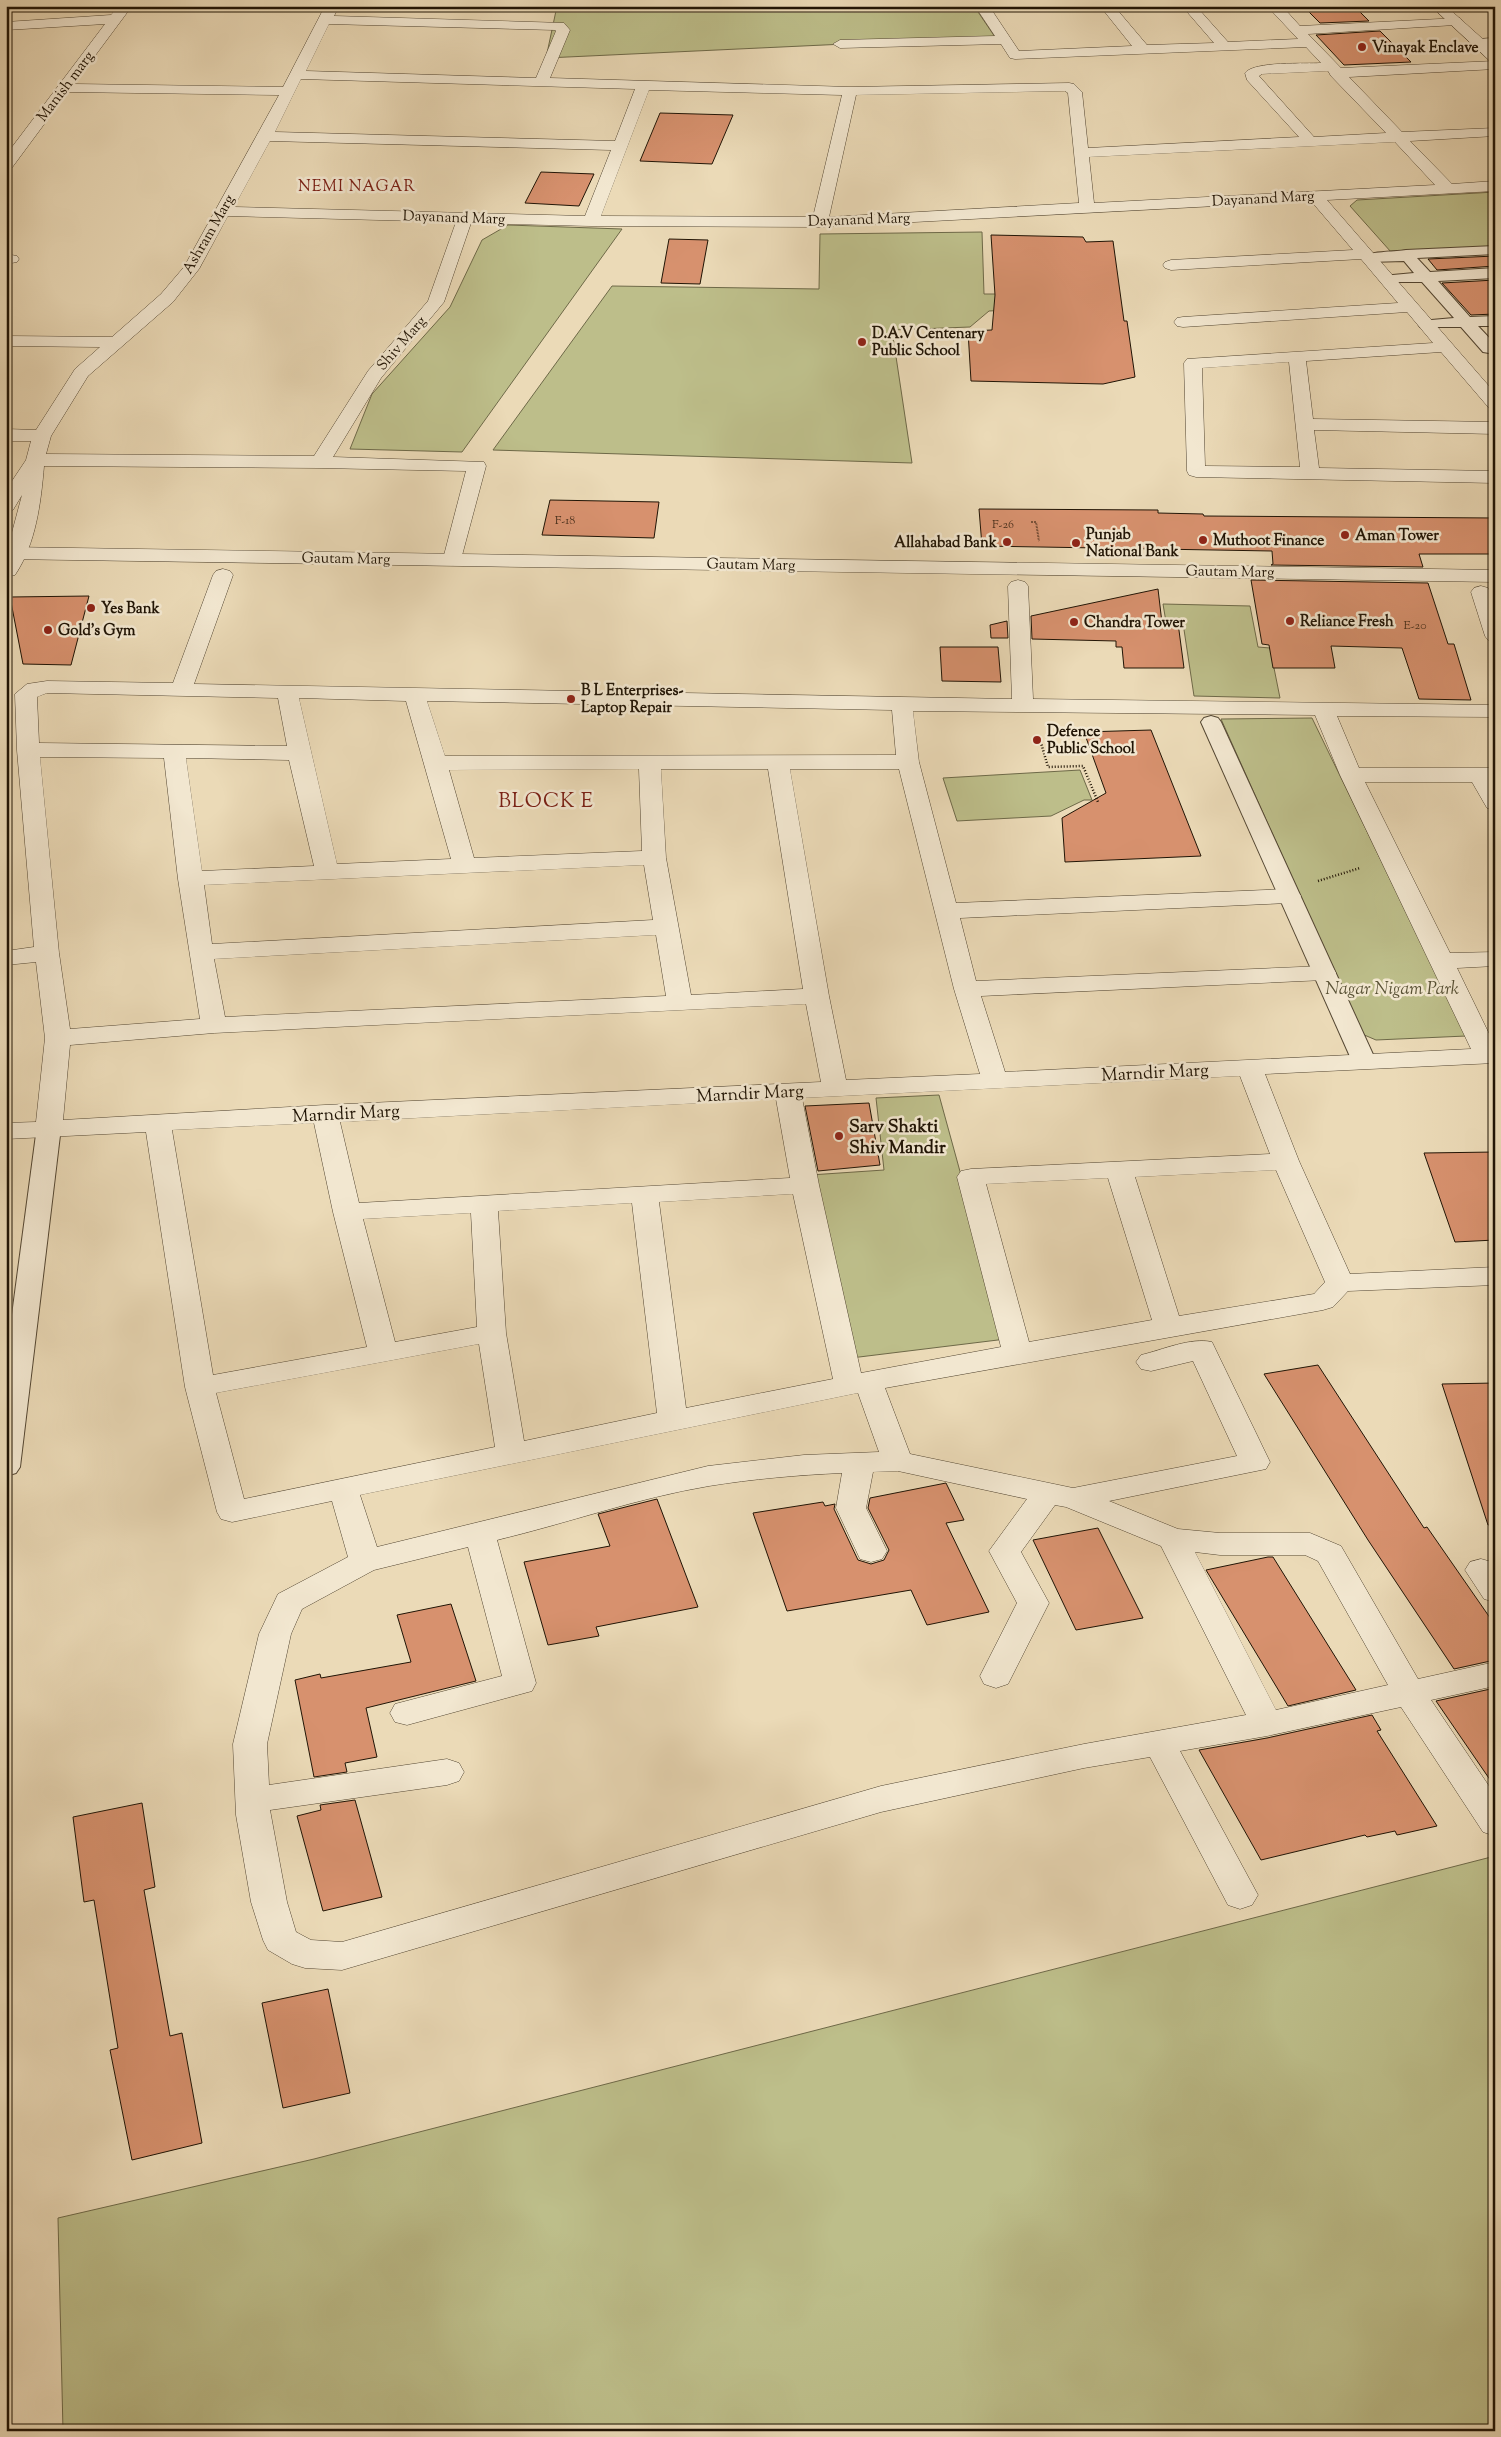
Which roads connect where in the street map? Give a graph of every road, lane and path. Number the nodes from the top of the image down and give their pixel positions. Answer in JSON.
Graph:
{"nodes":[{"id":1,"x":125,"y":6,"type":"edge"},
{"id":2,"x":332,"y":6,"type":"edge"},
{"id":3,"x":982,"y":6,"type":"edge"},
{"id":4,"x":1107,"y":6,"type":"edge"},
{"id":5,"x":1189,"y":6,"type":"edge"},
{"id":6,"x":1274,"y":6,"type":"edge"},
{"id":7,"x":1438,"y":6,"type":"edge"},
{"id":8,"x":115,"y":19,"type":"junction"},
{"id":9,"x":324,"y":20,"type":"junction"},
{"id":10,"x":1455,"y":22,"type":"junction"},
{"id":11,"x":6,"y":26,"type":"edge"},
{"id":12,"x":1297,"y":30,"type":"junction"},
{"id":13,"x":1006,"y":40,"type":"junction"},
{"id":14,"x":1495,"y":42,"type":"edge"},
{"id":15,"x":1309,"y":43,"type":"junction"},
{"id":16,"x":1479,"y":43,"type":"junction"},
{"id":17,"x":840,"y":44,"type":"dead end"},
{"id":18,"x":1224,"y":46,"type":"junction"},
{"id":19,"x":1142,"y":50,"type":"junction"},
{"id":20,"x":1015,"y":55,"type":"junction"},
{"id":21,"x":1495,"y":58,"type":"edge"},
{"id":22,"x":1495,"y":65,"type":"edge"},
{"id":23,"x":1333,"y":70,"type":"junction"},
{"id":24,"x":295,"y":75,"type":"junction"},
{"id":25,"x":541,"y":82,"type":"junction"},
{"id":26,"x":644,"y":85,"type":"junction"},
{"id":27,"x":1023,"y":87,"type":"junction"},
{"id":28,"x":63,"y":88,"type":"junction"},
{"id":29,"x":850,"y":90,"type":"junction"},
{"id":30,"x":287,"y":91,"type":"junction"},
{"id":31,"x":1495,"y":132,"type":"edge"},
{"id":32,"x":265,"y":136,"type":"junction"},
{"id":33,"x":1399,"y":136,"type":"junction"},
{"id":34,"x":1309,"y":140,"type":"junction"},
{"id":35,"x":620,"y":146,"type":"junction"},
{"id":36,"x":1083,"y":153,"type":"junction"},
{"id":37,"x":6,"y":166,"type":"edge"},
{"id":38,"x":1495,"y":186,"type":"edge"},
{"id":39,"x":1447,"y":188,"type":"junction"},
{"id":40,"x":1315,"y":196,"type":"junction"},
{"id":41,"x":1087,"y":208,"type":"junction"},
{"id":42,"x":222,"y":211,"type":"junction"},
{"id":43,"x":465,"y":218,"type":"junction"},
{"id":44,"x":591,"y":221,"type":"junction"},
{"id":45,"x":820,"y":222,"type":"junction"},
{"id":46,"x":1495,"y":250,"type":"edge"},
{"id":47,"x":1367,"y":256,"type":"junction"},
{"id":48,"x":1408,"y":256,"type":"junction"},
{"id":49,"x":1171,"y":265,"type":"dead end"},
{"id":50,"x":1495,"y":273,"type":"edge"},
{"id":51,"x":1426,"y":277,"type":"junction"},
{"id":52,"x":1387,"y":279,"type":"junction"},
{"id":53,"x":1411,"y":307,"type":"junction"},
{"id":54,"x":1495,"y":320,"type":"edge"},
{"id":55,"x":1183,"y":322,"type":"dead end"},
{"id":56,"x":1466,"y":322,"type":"junction"},
{"id":57,"x":1426,"y":324,"type":"junction"},
{"id":58,"x":6,"y":341,"type":"edge"},
{"id":59,"x":115,"y":342,"type":"junction"},
{"id":60,"x":1445,"y":347,"type":"junction"},
{"id":61,"x":1495,"y":349,"type":"edge"},
{"id":62,"x":1297,"y":358,"type":"junction"},
{"id":63,"x":1495,"y":404,"type":"edge"},
{"id":64,"x":1305,"y":424,"type":"junction"},
{"id":65,"x":1495,"y":428,"type":"edge"},
{"id":66,"x":6,"y":435,"type":"edge"},
{"id":67,"x":42,"y":436,"type":"junction"},
{"id":68,"x":36,"y":460,"type":"junction"},
{"id":69,"x":320,"y":462,"type":"junction"},
{"id":70,"x":1310,"y":474,"type":"junction"},
{"id":71,"x":1495,"y":477,"type":"edge"},
{"id":72,"x":6,"y":506,"type":"edge"},
{"id":73,"x":453,"y":560,"type":"junction"},
{"id":74,"x":9,"y":562,"type":"edge"},
{"id":75,"x":223,"y":575,"type":"junction"},
{"id":76,"x":1495,"y":576,"type":"edge"},
{"id":77,"x":1018,"y":586,"type":"junction"},
{"id":78,"x":1488,"y":592,"type":"edge"},
{"id":79,"x":1495,"y":636,"type":"edge"},
{"id":80,"x":182,"y":688,"type":"junction"},
{"id":81,"x":288,"y":691,"type":"junction"},
{"id":82,"x":414,"y":693,"type":"junction"},
{"id":83,"x":902,"y":704,"type":"junction"},
{"id":84,"x":1323,"y":709,"type":"junction"},
{"id":85,"x":1030,"y":711,"type":"junction"},
{"id":86,"x":1495,"y":711,"type":"edge"},
{"id":87,"x":1211,"y":722,"type":"dead end"},
{"id":88,"x":28,"y":750,"type":"junction"},
{"id":89,"x":174,"y":752,"type":"junction"},
{"id":90,"x":299,"y":753,"type":"junction"},
{"id":91,"x":778,"y":762,"type":"junction"},
{"id":92,"x":908,"y":762,"type":"junction"},
{"id":93,"x":436,"y":763,"type":"junction"},
{"id":94,"x":650,"y":763,"type":"junction"},
{"id":95,"x":1487,"y":774,"type":"edge"},
{"id":96,"x":1351,"y":775,"type":"junction"},
{"id":97,"x":1098,"y":802,"type":"dead end"},
{"id":98,"x":1495,"y":804,"type":"edge"},
{"id":99,"x":654,"y":858,"type":"junction"},
{"id":100,"x":1392,"y":859,"type":"junction"},
{"id":101,"x":464,"y":865,"type":"junction"},
{"id":102,"x":327,"y":871,"type":"junction"},
{"id":103,"x":190,"y":879,"type":"junction"},
{"id":104,"x":1310,"y":883,"type":"dead end"},
{"id":105,"x":1289,"y":896,"type":"junction"},
{"id":106,"x":946,"y":911,"type":"junction"},
{"id":107,"x":665,"y":927,"type":"junction"},
{"id":108,"x":201,"y":952,"type":"junction"},
{"id":109,"x":47,"y":953,"type":"junction"},
{"id":110,"x":6,"y":958,"type":"edge"},
{"id":111,"x":1495,"y":959,"type":"edge"},
{"id":112,"x":1442,"y":961,"type":"junction"},
{"id":113,"x":1324,"y":973,"type":"junction"},
{"id":114,"x":966,"y":989,"type":"junction"},
{"id":115,"x":817,"y":996,"type":"junction"},
{"id":116,"x":680,"y":1003,"type":"junction"},
{"id":117,"x":214,"y":1025,"type":"junction"},
{"id":118,"x":58,"y":1038,"type":"junction"},
{"id":119,"x":1491,"y":1056,"type":"edge"},
{"id":120,"x":1364,"y":1061,"type":"junction"},
{"id":121,"x":1250,"y":1068,"type":"junction"},
{"id":122,"x":995,"y":1080,"type":"junction"},
{"id":123,"x":836,"y":1088,"type":"junction"},
{"id":124,"x":788,"y":1091,"type":"junction"},
{"id":125,"x":325,"y":1113,"type":"junction"},
{"id":126,"x":158,"y":1124,"type":"junction"},
{"id":127,"x":49,"y":1128,"type":"junction"},
{"id":128,"x":6,"y":1131,"type":"edge"},
{"id":129,"x":1286,"y":1161,"type":"junction"},
{"id":130,"x":1119,"y":1170,"type":"junction"},
{"id":131,"x":805,"y":1185,"type":"junction"},
{"id":132,"x":644,"y":1193,"type":"junction"},
{"id":133,"x":484,"y":1206,"type":"junction"},
{"id":134,"x":347,"y":1212,"type":"junction"},
{"id":135,"x":1495,"y":1276,"type":"edge"},
{"id":136,"x":1340,"y":1283,"type":"junction"},
{"id":137,"x":1168,"y":1326,"type":"junction"},
{"id":138,"x":492,"y":1333,"type":"junction"},
{"id":139,"x":383,"y":1353,"type":"junction"},
{"id":140,"x":1017,"y":1353,"type":"junction"},
{"id":141,"x":1151,"y":1362,"type":"dead end"},
{"id":142,"x":859,"y":1383,"type":"junction"},
{"id":143,"x":200,"y":1387,"type":"junction"},
{"id":144,"x":673,"y":1419,"type":"junction"},
{"id":145,"x":511,"y":1453,"type":"junction"},
{"id":146,"x":898,"y":1461,"type":"junction"},
{"id":147,"x":859,"y":1463,"type":"junction"},
{"id":148,"x":6,"y":1467,"type":"edge"},
{"id":149,"x":343,"y":1488,"type":"junction"},
{"id":150,"x":1060,"y":1495,"type":"junction"},
{"id":151,"x":480,"y":1534,"type":"junction"},
{"id":152,"x":1173,"y":1539,"type":"junction"},
{"id":153,"x":871,"y":1551,"type":"dead end"},
{"id":154,"x":364,"y":1561,"type":"junction"},
{"id":155,"x":1495,"y":1674,"type":"edge"},
{"id":156,"x":996,"y":1676,"type":"dead end"},
{"id":157,"x":1409,"y":1693,"type":"junction"},
{"id":158,"x":407,"y":1713,"type":"dead end"},
{"id":159,"x":1267,"y":1724,"type":"junction"},
{"id":160,"x":1159,"y":1743,"type":"junction"},
{"id":161,"x":447,"y":1772,"type":"dead end"},
{"id":162,"x":252,"y":1800,"type":"junction"},
{"id":163,"x":1495,"y":1823,"type":"edge"},
{"id":164,"x":1240,"y":1895,"type":"dead end"}],
"edges":[{"from":1,"to":8,"type":"street","name":"Manish marg"},
{"from":2,"to":9,"type":"street","name":"Ashram Marg"},
{"from":3,"to":13,"type":"street"},
{"from":4,"to":19,"type":"street"},
{"from":5,"to":18,"type":"street"},
{"from":6,"to":12,"type":"street"},
{"from":7,"to":10,"type":"street"},
{"from":8,"to":11,"type":"street"},
{"from":8,"to":28,"type":"street","name":"Manish marg"},
{"from":9,"to":24,"type":"street","name":"Ashram Marg"},
{"from":9,"to":25,"type":"street"},
{"from":10,"to":12,"type":"street"},
{"from":10,"to":16,"type":"street"},
{"from":12,"to":15,"type":"street"},
{"from":13,"to":17,"type":"street"},
{"from":13,"to":20,"type":"street"},
{"from":14,"to":16,"type":"street"},
{"from":15,"to":18,"type":"street"},
{"from":15,"to":23,"type":"street"},
{"from":16,"to":21,"type":"street"},
{"from":18,"to":19,"type":"street"},
{"from":19,"to":20,"type":"street"},
{"from":20,"to":27,"type":"street"},
{"from":22,"to":23,"type":"street"},
{"from":23,"to":33,"type":"street"},
{"from":23,"to":34,"type":"street"},
{"from":24,"to":25,"type":"street"},
{"from":24,"to":30,"type":"street","name":"Ashram Marg"},
{"from":25,"to":26,"type":"street"},
{"from":26,"to":29,"type":"street"},
{"from":26,"to":35,"type":"street"},
{"from":27,"to":29,"type":"street"},
{"from":27,"to":36,"type":"street"},
{"from":28,"to":30,"type":"street"},
{"from":28,"to":37,"type":"street","name":"Manish marg"},
{"from":29,"to":45,"type":"street"},
{"from":30,"to":32,"type":"street","name":"Ashram Marg"},
{"from":31,"to":33,"type":"street"},
{"from":32,"to":35,"type":"street"},
{"from":32,"to":42,"type":"street","name":"Ashram Marg"},
{"from":33,"to":34,"type":"street"},
{"from":33,"to":39,"type":"street"},
{"from":34,"to":36,"type":"street"},
{"from":35,"to":44,"type":"street"},
{"from":36,"to":41,"type":"street"},
{"from":38,"to":39,"type":"street","name":"Dayanand Marg"},
{"from":39,"to":40,"type":"street","name":"Dayanand Marg"},
{"from":40,"to":41,"type":"street","name":"Dayanand Marg"},
{"from":40,"to":47,"type":"street"},
{"from":41,"to":45,"type":"street","name":"Dayanand Marg"},
{"from":42,"to":43,"type":"street","name":"Dayanand Marg"},
{"from":42,"to":59,"type":"street","name":"Ashram Marg"},
{"from":43,"to":44,"type":"street","name":"Dayanand Marg"},
{"from":43,"to":69,"type":"street","name":"Shiv Marg"},
{"from":44,"to":45,"type":"street","name":"Dayanand Marg"},
{"from":46,"to":48,"type":"lane"},
{"from":47,"to":48,"type":"lane"},
{"from":47,"to":49,"type":"street"},
{"from":47,"to":52,"type":"street"},
{"from":48,"to":51,"type":"lane"},
{"from":50,"to":51,"type":"lane"},
{"from":51,"to":52,"type":"lane"},
{"from":51,"to":56,"type":"lane"},
{"from":52,"to":53,"type":"street"},
{"from":53,"to":55,"type":"street"},
{"from":53,"to":57,"type":"street"},
{"from":54,"to":56,"type":"lane"},
{"from":56,"to":57,"type":"lane"},
{"from":56,"to":61,"type":"lane"},
{"from":57,"to":60,"type":"street"},
{"from":58,"to":59,"type":"street"},
{"from":59,"to":67,"type":"street","name":"Ashram Marg"},
{"from":60,"to":62,"type":"street"},
{"from":60,"to":63,"type":"street"},
{"from":62,"to":64,"type":"street"},
{"from":62,"to":70,"type":"street"},
{"from":64,"to":65,"type":"street"},
{"from":64,"to":70,"type":"street"},
{"from":66,"to":67,"type":"street"},
{"from":67,"to":68,"type":"street","name":"Ashram Marg"},
{"from":68,"to":69,"type":"street"},
{"from":68,"to":72,"type":"street","name":"Ashram Marg"},
{"from":68,"to":74,"type":"street","name":"Ashram Marg"},
{"from":69,"to":73,"type":"street"},
{"from":70,"to":71,"type":"street"},
{"from":73,"to":74,"type":"street","name":"Gautam Marg"},
{"from":73,"to":76,"type":"street","name":"Gautam Marg"},
{"from":74,"to":75,"type":"street","name":"Gautam Marg"},
{"from":75,"to":77,"type":"street","name":"Gautam Marg"},
{"from":75,"to":80,"type":"street"},
{"from":77,"to":78,"type":"street","name":"Gautam Marg"},
{"from":77,"to":85,"type":"street"},
{"from":78,"to":79,"type":"street"},
{"from":80,"to":81,"type":"street"},
{"from":80,"to":88,"type":"street"},
{"from":81,"to":82,"type":"street"},
{"from":81,"to":90,"type":"street"},
{"from":82,"to":83,"type":"street"},
{"from":82,"to":93,"type":"street"},
{"from":83,"to":85,"type":"street"},
{"from":83,"to":92,"type":"street"},
{"from":84,"to":85,"type":"street"},
{"from":84,"to":86,"type":"street"},
{"from":84,"to":96,"type":"street"},
{"from":85,"to":97,"type":"path"},
{"from":87,"to":105,"type":"lane"},
{"from":88,"to":89,"type":"street"},
{"from":88,"to":109,"type":"street"},
{"from":89,"to":90,"type":"street"},
{"from":89,"to":103,"type":"street"},
{"from":90,"to":102,"type":"street"},
{"from":91,"to":92,"type":"street"},
{"from":91,"to":94,"type":"street"},
{"from":91,"to":115,"type":"street"},
{"from":92,"to":106,"type":"street"},
{"from":93,"to":94,"type":"street"},
{"from":93,"to":101,"type":"street"},
{"from":94,"to":99,"type":"street"},
{"from":95,"to":96,"type":"street"},
{"from":95,"to":98,"type":"street"},
{"from":96,"to":100,"type":"street"},
{"from":99,"to":101,"type":"street"},
{"from":99,"to":107,"type":"street"},
{"from":100,"to":104,"type":"path"},
{"from":100,"to":112,"type":"street"},
{"from":101,"to":102,"type":"street"},
{"from":102,"to":103,"type":"street"},
{"from":103,"to":108,"type":"street"},
{"from":105,"to":106,"type":"street"},
{"from":105,"to":113,"type":"lane"},
{"from":106,"to":114,"type":"street"},
{"from":107,"to":108,"type":"street"},
{"from":107,"to":116,"type":"street"},
{"from":108,"to":117,"type":"street"},
{"from":109,"to":110,"type":"street"},
{"from":109,"to":118,"type":"street"},
{"from":111,"to":112,"type":"street"},
{"from":112,"to":119,"type":"street"},
{"from":113,"to":114,"type":"street"},
{"from":113,"to":120,"type":"lane"},
{"from":114,"to":122,"type":"street"},
{"from":115,"to":116,"type":"street"},
{"from":115,"to":123,"type":"street"},
{"from":116,"to":117,"type":"street"},
{"from":117,"to":118,"type":"street"},
{"from":118,"to":127,"type":"street"},
{"from":119,"to":120,"type":"street","name":"Marndir Marg"},
{"from":120,"to":121,"type":"street","name":"Marndir Marg"},
{"from":121,"to":122,"type":"street","name":"Marndir Marg"},
{"from":121,"to":129,"type":"street"},
{"from":122,"to":123,"type":"street","name":"Marndir Marg"},
{"from":123,"to":124,"type":"street","name":"Marndir Marg"},
{"from":124,"to":125,"type":"street","name":"Marndir Marg"},
{"from":124,"to":131,"type":"street"},
{"from":125,"to":126,"type":"street","name":"Marndir Marg"},
{"from":125,"to":134,"type":"street"},
{"from":126,"to":127,"type":"street","name":"Marndir Marg"},
{"from":126,"to":143,"type":"street"},
{"from":127,"to":128,"type":"street","name":"Marndir Marg"},
{"from":127,"to":148,"type":"lane"},
{"from":129,"to":130,"type":"street"},
{"from":129,"to":136,"type":"street"},
{"from":130,"to":137,"type":"street"},
{"from":130,"to":140,"type":"street"},
{"from":131,"to":132,"type":"street"},
{"from":131,"to":142,"type":"street"},
{"from":132,"to":133,"type":"street"},
{"from":132,"to":144,"type":"street"},
{"from":133,"to":134,"type":"street"},
{"from":133,"to":138,"type":"street"},
{"from":134,"to":139,"type":"street"},
{"from":135,"to":136,"type":"street"},
{"from":136,"to":137,"type":"street"},
{"from":137,"to":140,"type":"street"},
{"from":138,"to":139,"type":"street"},
{"from":138,"to":145,"type":"street"},
{"from":139,"to":143,"type":"street"},
{"from":140,"to":142,"type":"street"},
{"from":141,"to":150,"type":"street"},
{"from":142,"to":144,"type":"street"},
{"from":142,"to":146,"type":"street"},
{"from":143,"to":149,"type":"street"},
{"from":144,"to":145,"type":"street"},
{"from":145,"to":149,"type":"street"},
{"from":146,"to":147,"type":"street"},
{"from":146,"to":150,"type":"street"},
{"from":147,"to":151,"type":"street"},
{"from":147,"to":153,"type":"street"},
{"from":149,"to":154,"type":"street"},
{"from":150,"to":152,"type":"street"},
{"from":150,"to":156,"type":"street"},
{"from":151,"to":154,"type":"street"},
{"from":151,"to":158,"type":"street"},
{"from":152,"to":157,"type":"street"},
{"from":152,"to":159,"type":"street"},
{"from":154,"to":162,"type":"street"},
{"from":155,"to":157,"type":"street"},
{"from":157,"to":159,"type":"street"},
{"from":157,"to":163,"type":"street"},
{"from":159,"to":160,"type":"street"},
{"from":160,"to":162,"type":"street"},
{"from":160,"to":164,"type":"street"},
{"from":161,"to":162,"type":"street"}]}
